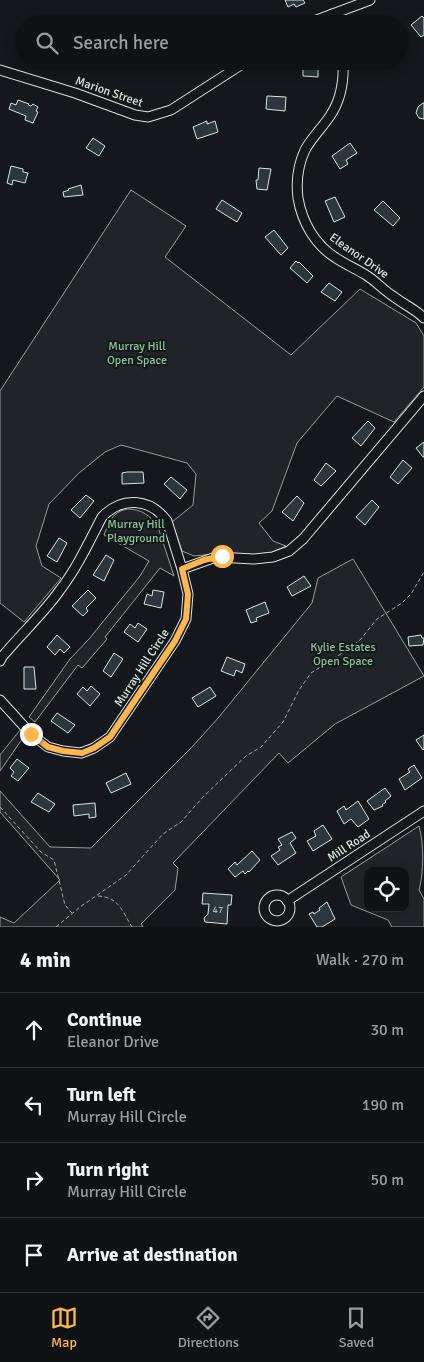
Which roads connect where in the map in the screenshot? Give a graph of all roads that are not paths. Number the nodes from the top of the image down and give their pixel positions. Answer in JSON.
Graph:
{"nodes":[{"id":1,"x":370,"y":0,"type":"edge"},
{"id":2,"x":332,"y":14,"type":"edge"},
{"id":3,"x":0,"y":70,"type":"edge"},
{"id":4,"x":233,"y":70,"type":"edge"},
{"id":5,"x":343,"y":70,"type":"edge"},
{"id":6,"x":424,"y":318,"type":"edge"},
{"id":7,"x":424,"y":396,"type":"edge"},
{"id":8,"x":182,"y":569,"type":"junction"},
{"id":9,"x":0,"y":661,"type":"edge"},
{"id":10,"x":0,"y":700,"type":"edge"},
{"id":11,"x":424,"y":812,"type":"edge"},
{"id":12,"x":287,"y":901,"type":"dead end"}],
"edges":[{"from":1,"to":2,"type":"street"},
{"from":3,"to":4,"type":"street","name":"Marion Street"},
{"from":5,"to":6,"type":"street","name":"Eleanor Drive"},
{"from":7,"to":8,"type":"street"},
{"from":8,"to":9,"type":"street","name":"Murray Hill Circle"},
{"from":8,"to":10,"type":"street","name":"Murray Hill Circle"},
{"from":11,"to":12,"type":"street","name":"Mill Road"}]}
